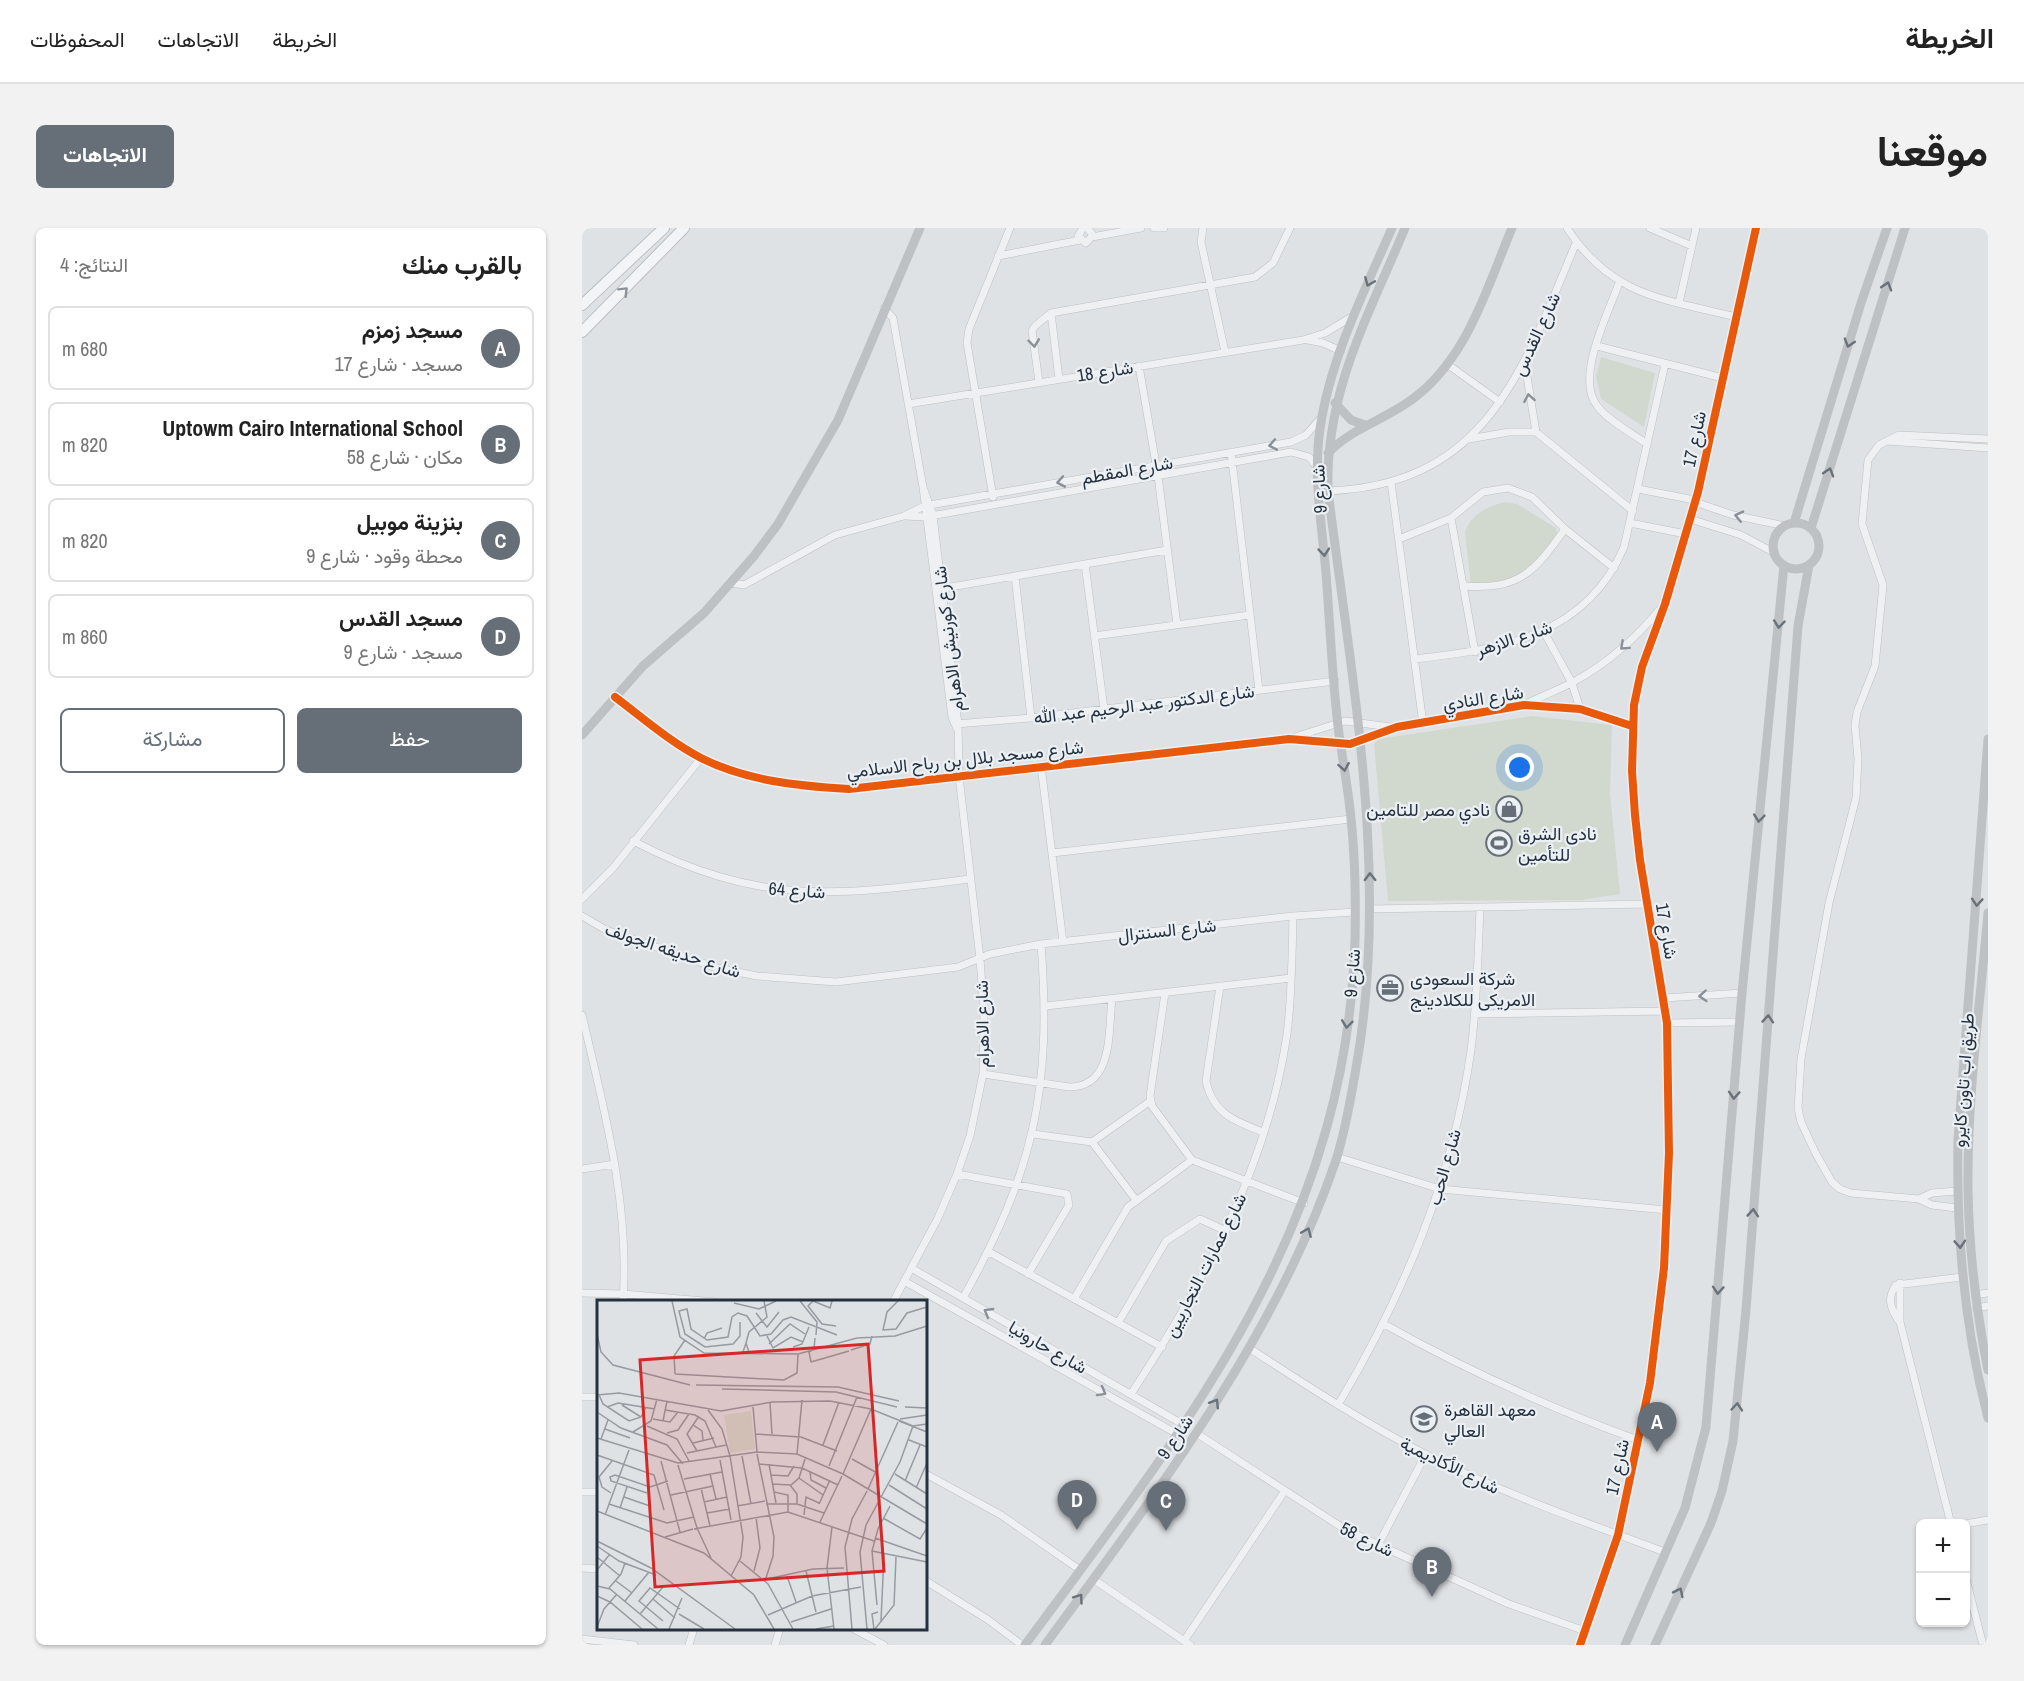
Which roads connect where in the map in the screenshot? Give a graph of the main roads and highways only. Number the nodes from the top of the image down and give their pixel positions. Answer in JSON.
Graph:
{"nodes":[{"id":1,"x":664,"y":228,"type":"edge"},
{"id":2,"x":684,"y":228,"type":"edge"},
{"id":3,"x":920,"y":228,"type":"edge"},
{"id":4,"x":1392,"y":228,"type":"edge"},
{"id":5,"x":1405,"y":228,"type":"edge"},
{"id":6,"x":1512,"y":228,"type":"edge"},
{"id":7,"x":1887,"y":228,"type":"edge"},
{"id":8,"x":1905,"y":228,"type":"edge"},
{"id":9,"x":655,"y":233,"type":"edge"},
{"id":10,"x":582,"y":305,"type":"edge"},
{"id":11,"x":582,"y":332,"type":"edge"},
{"id":12,"x":1335,"y":402,"type":"junction"},
{"id":13,"x":1365,"y":425,"type":"junction"},
{"id":14,"x":1328,"y":453,"type":"junction"},
{"id":15,"x":1789,"y":524,"type":"junction"},
{"id":16,"x":1811,"y":528,"type":"junction"},
{"id":17,"x":1784,"y":565,"type":"junction"},
{"id":18,"x":1809,"y":565,"type":"junction"},
{"id":19,"x":582,"y":735,"type":"edge"},
{"id":20,"x":1988,"y":739,"type":"edge"},
{"id":21,"x":1988,"y":751,"type":"edge"},
{"id":22,"x":1350,"y":804,"type":"junction"},
{"id":23,"x":1366,"y":810,"type":"junction"},
{"id":24,"x":1988,"y":913,"type":"edge"},
{"id":25,"x":1962,"y":1277,"type":"junction"},
{"id":26,"x":1976,"y":1308,"type":"junction"},
{"id":27,"x":1988,"y":1370,"type":"edge"},
{"id":28,"x":1988,"y":1418,"type":"edge"},
{"id":29,"x":1023,"y":1645,"type":"edge"},
{"id":30,"x":1045,"y":1645,"type":"edge"},
{"id":31,"x":1625,"y":1645,"type":"edge"},
{"id":32,"x":1655,"y":1645,"type":"edge"}],
"edges":[{"from":1,"to":9,"type":"main road"},
{"from":11,"to":2,"type":"main road","one_way":true},
{"from":3,"to":19,"type":"main road"},
{"from":4,"to":22,"type":"main road","name":"شارع 9","one_way":true},
{"from":5,"to":12,"type":"main road","name":"شارع 9"},
{"from":6,"to":13,"type":"main road"},
{"from":7,"to":15,"type":"main road","one_way":true},
{"from":16,"to":8,"type":"main road","one_way":true},
{"from":9,"to":10,"type":"main road"},
{"from":12,"to":13,"type":"main road"},
{"from":12,"to":14,"type":"main road","name":"شارع 9"},
{"from":13,"to":14,"type":"main road"},
{"from":14,"to":23,"type":"main road","name":"شارع 9"},
{"from":15,"to":16,"type":"main road"},
{"from":15,"to":17,"type":"main road"},
{"from":16,"to":18,"type":"main road"},
{"from":17,"to":18,"type":"main road"},
{"from":17,"to":31,"type":"main road","one_way":true},
{"from":32,"to":18,"type":"main road","one_way":true},
{"from":20,"to":21,"type":"main road","name":"طريق اب تاون كايرو"},
{"from":21,"to":25,"type":"main road","name":"طريق اب تاون كايرو","one_way":true},
{"from":22,"to":23,"type":"main road"},
{"from":22,"to":29,"type":"main road","name":"شارع 9","one_way":true},
{"from":30,"to":23,"type":"main road","name":"شارع 9","one_way":true},
{"from":24,"to":26,"type":"main road","name":"طريق اب تاون كايرو"},
{"from":25,"to":26,"type":"main road"},
{"from":25,"to":28,"type":"main road","name":"طريق اب تاون كايرو"},
{"from":26,"to":27,"type":"main road","name":"طريق اب تاون كايرو"}]}
